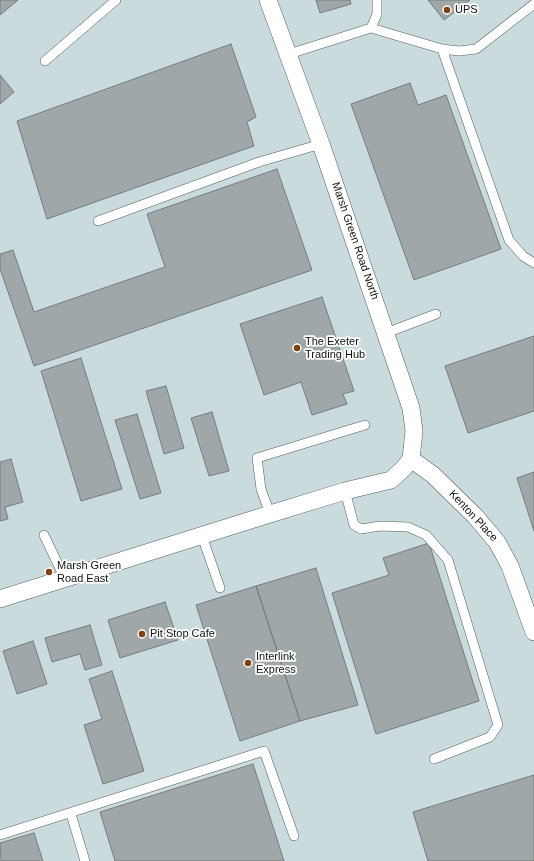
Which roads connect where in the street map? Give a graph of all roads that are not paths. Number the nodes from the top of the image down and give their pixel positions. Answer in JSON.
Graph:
{"nodes":[{"id":1,"x":116,"y":0,"type":"edge"},
{"id":2,"x":268,"y":0,"type":"edge"},
{"id":3,"x":377,"y":0,"type":"edge"},
{"id":4,"x":534,"y":4,"type":"edge"},
{"id":5,"x":371,"y":28,"type":"junction"},
{"id":6,"x":442,"y":49,"type":"junction"},
{"id":7,"x":289,"y":54,"type":"junction"},
{"id":8,"x":45,"y":61,"type":"dead end"},
{"id":9,"x":321,"y":144,"type":"junction"},
{"id":10,"x":98,"y":221,"type":"dead end"},
{"id":11,"x":534,"y":263,"type":"edge"},
{"id":12,"x":436,"y":314,"type":"dead end"},
{"id":13,"x":386,"y":333,"type":"junction"},
{"id":14,"x":364,"y":425,"type":"dead end"},
{"id":15,"x":411,"y":459,"type":"junction"},
{"id":16,"x":345,"y":492,"type":"junction"},
{"id":17,"x":270,"y":514,"type":"junction"},
{"id":18,"x":44,"y":535,"type":"dead end"},
{"id":19,"x":202,"y":536,"type":"junction"},
{"id":20,"x":65,"y":579,"type":"junction"},
{"id":21,"x":220,"y":588,"type":"dead end"},
{"id":22,"x":0,"y":599,"type":"edge"},
{"id":23,"x":534,"y":632,"type":"edge"},
{"id":24,"x":434,"y":759,"type":"dead end"},
{"id":25,"x":71,"y":814,"type":"junction"},
{"id":26,"x":0,"y":835,"type":"edge"},
{"id":27,"x":294,"y":836,"type":"dead end"},
{"id":28,"x":85,"y":861,"type":"edge"}],
"edges":[{"from":1,"to":8,"type":"lane"},
{"from":2,"to":7,"type":"street","name":"Marsh Green Road North"},
{"from":3,"to":5,"type":"lane"},
{"from":4,"to":6,"type":"lane"},
{"from":5,"to":6,"type":"lane"},
{"from":5,"to":7,"type":"lane"},
{"from":6,"to":11,"type":"lane"},
{"from":7,"to":9,"type":"street","name":"Marsh Green Road North"},
{"from":9,"to":10,"type":"lane"},
{"from":9,"to":13,"type":"street","name":"Marsh Green Road North"},
{"from":12,"to":13,"type":"lane"},
{"from":13,"to":15,"type":"street","name":"Marsh Green Road North"},
{"from":14,"to":17,"type":"lane"},
{"from":15,"to":16,"type":"street"},
{"from":15,"to":23,"type":"street","name":"Kenton Place"},
{"from":16,"to":17,"type":"street"},
{"from":16,"to":24,"type":"lane"},
{"from":17,"to":19,"type":"street"},
{"from":18,"to":20,"type":"lane"},
{"from":19,"to":20,"type":"street"},
{"from":19,"to":21,"type":"lane"},
{"from":20,"to":22,"type":"street"},
{"from":25,"to":26,"type":"lane"},
{"from":25,"to":27,"type":"lane"},
{"from":25,"to":28,"type":"lane"}]}
